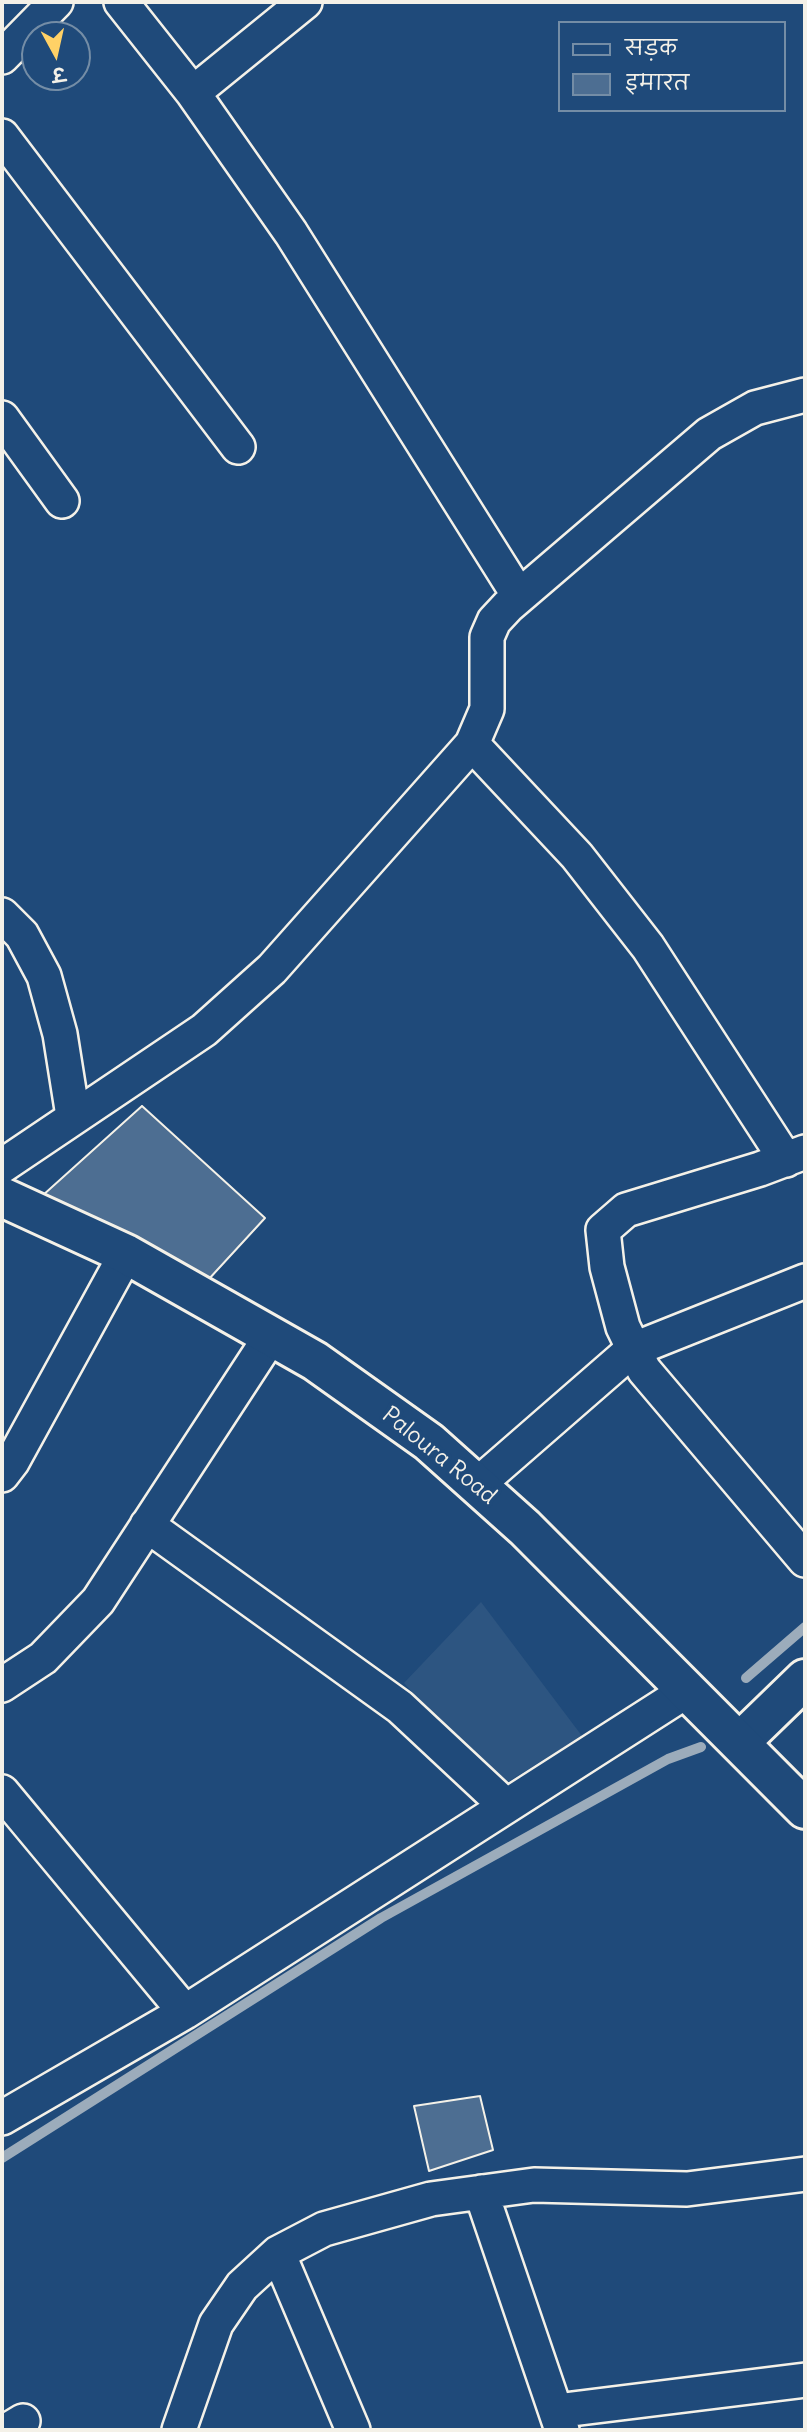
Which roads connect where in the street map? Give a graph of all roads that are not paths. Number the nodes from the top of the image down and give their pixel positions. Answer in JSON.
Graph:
{"nodes":[{"id":1,"x":56,"y":2,"type":"edge"},
{"id":2,"x":121,"y":2,"type":"edge"},
{"id":3,"x":305,"y":2,"type":"edge"},
{"id":4,"x":2,"y":57,"type":"edge"},
{"id":5,"x":193,"y":93,"type":"junction"},
{"id":6,"x":2,"y":136,"type":"edge"},
{"id":7,"x":805,"y":395,"type":"edge"},
{"id":8,"x":2,"y":418,"type":"edge"},
{"id":9,"x":238,"y":447,"type":"dead end"},
{"id":10,"x":62,"y":501,"type":"dead end"},
{"id":11,"x":519,"y":596,"type":"junction"},
{"id":12,"x":472,"y":744,"type":"junction"},
{"id":13,"x":2,"y":915,"type":"edge"},
{"id":14,"x":74,"y":1116,"type":"junction"},
{"id":15,"x":796,"y":1156,"type":"edge"},
{"id":16,"x":2,"y":1166,"type":"edge"},
{"id":17,"x":2,"y":1197,"type":"edge"},
{"id":18,"x":126,"y":1254,"type":"junction"},
{"id":19,"x":805,"y":1281,"type":"edge"},
{"id":20,"x":271,"y":1336,"type":"junction"},
{"id":21,"x":632,"y":1350,"type":"junction"},
{"id":22,"x":2,"y":1475,"type":"edge"},
{"id":23,"x":477,"y":1485,"type":"junction"},
{"id":24,"x":147,"y":1525,"type":"junction"},
{"id":25,"x":805,"y":1560,"type":"edge"},
{"id":26,"x":805,"y":1679,"type":"edge"},
{"id":27,"x":2,"y":1685,"type":"edge"},
{"id":28,"x":688,"y":1690,"type":"junction"},
{"id":29,"x":740,"y":1742,"type":"junction"},
{"id":30,"x":2,"y":1792,"type":"edge"},
{"id":31,"x":506,"y":1806,"type":"junction"},
{"id":32,"x":805,"y":1809,"type":"edge"},
{"id":33,"x":185,"y":2012,"type":"junction"},
{"id":34,"x":2,"y":2118,"type":"edge"},
{"id":35,"x":805,"y":2174,"type":"edge"},
{"id":36,"x":481,"y":2192,"type":"junction"},
{"id":37,"x":278,"y":2253,"type":"junction"},
{"id":38,"x":805,"y":2380,"type":"edge"},
{"id":39,"x":559,"y":2421,"type":"edge"},
{"id":40,"x":179,"y":2430,"type":"edge"},
{"id":41,"x":353,"y":2430,"type":"edge"}],
"edges":[{"from":1,"to":4,"type":"street"},
{"from":2,"to":5,"type":"street"},
{"from":3,"to":5,"type":"street"},
{"from":5,"to":11,"type":"street"},
{"from":6,"to":9,"type":"street"},
{"from":7,"to":11,"type":"street"},
{"from":8,"to":10,"type":"street"},
{"from":11,"to":12,"type":"street"},
{"from":12,"to":14,"type":"street"},
{"from":12,"to":15,"type":"street"},
{"from":13,"to":14,"type":"street"},
{"from":14,"to":16,"type":"street"},
{"from":15,"to":21,"type":"street"},
{"from":17,"to":18,"type":"main road","name":"Paloura Road"},
{"from":18,"to":20,"type":"main road","name":"Paloura Road"},
{"from":18,"to":22,"type":"street"},
{"from":19,"to":21,"type":"street"},
{"from":20,"to":23,"type":"main road","name":"Paloura Road"},
{"from":20,"to":24,"type":"street"},
{"from":21,"to":23,"type":"street"},
{"from":21,"to":25,"type":"street"},
{"from":23,"to":28,"type":"main road","name":"Paloura Road"},
{"from":24,"to":27,"type":"street"},
{"from":24,"to":31,"type":"street"},
{"from":26,"to":29,"type":"main road"},
{"from":28,"to":29,"type":"main road","name":"Paloura Road"},
{"from":28,"to":31,"type":"street"},
{"from":29,"to":32,"type":"main road","name":"Paloura Road"},
{"from":30,"to":33,"type":"street"},
{"from":31,"to":33,"type":"street"},
{"from":33,"to":34,"type":"street"},
{"from":35,"to":36,"type":"street"},
{"from":36,"to":37,"type":"street"},
{"from":36,"to":39,"type":"street"},
{"from":37,"to":40,"type":"street"},
{"from":37,"to":41,"type":"street"},
{"from":38,"to":39,"type":"street"}]}
